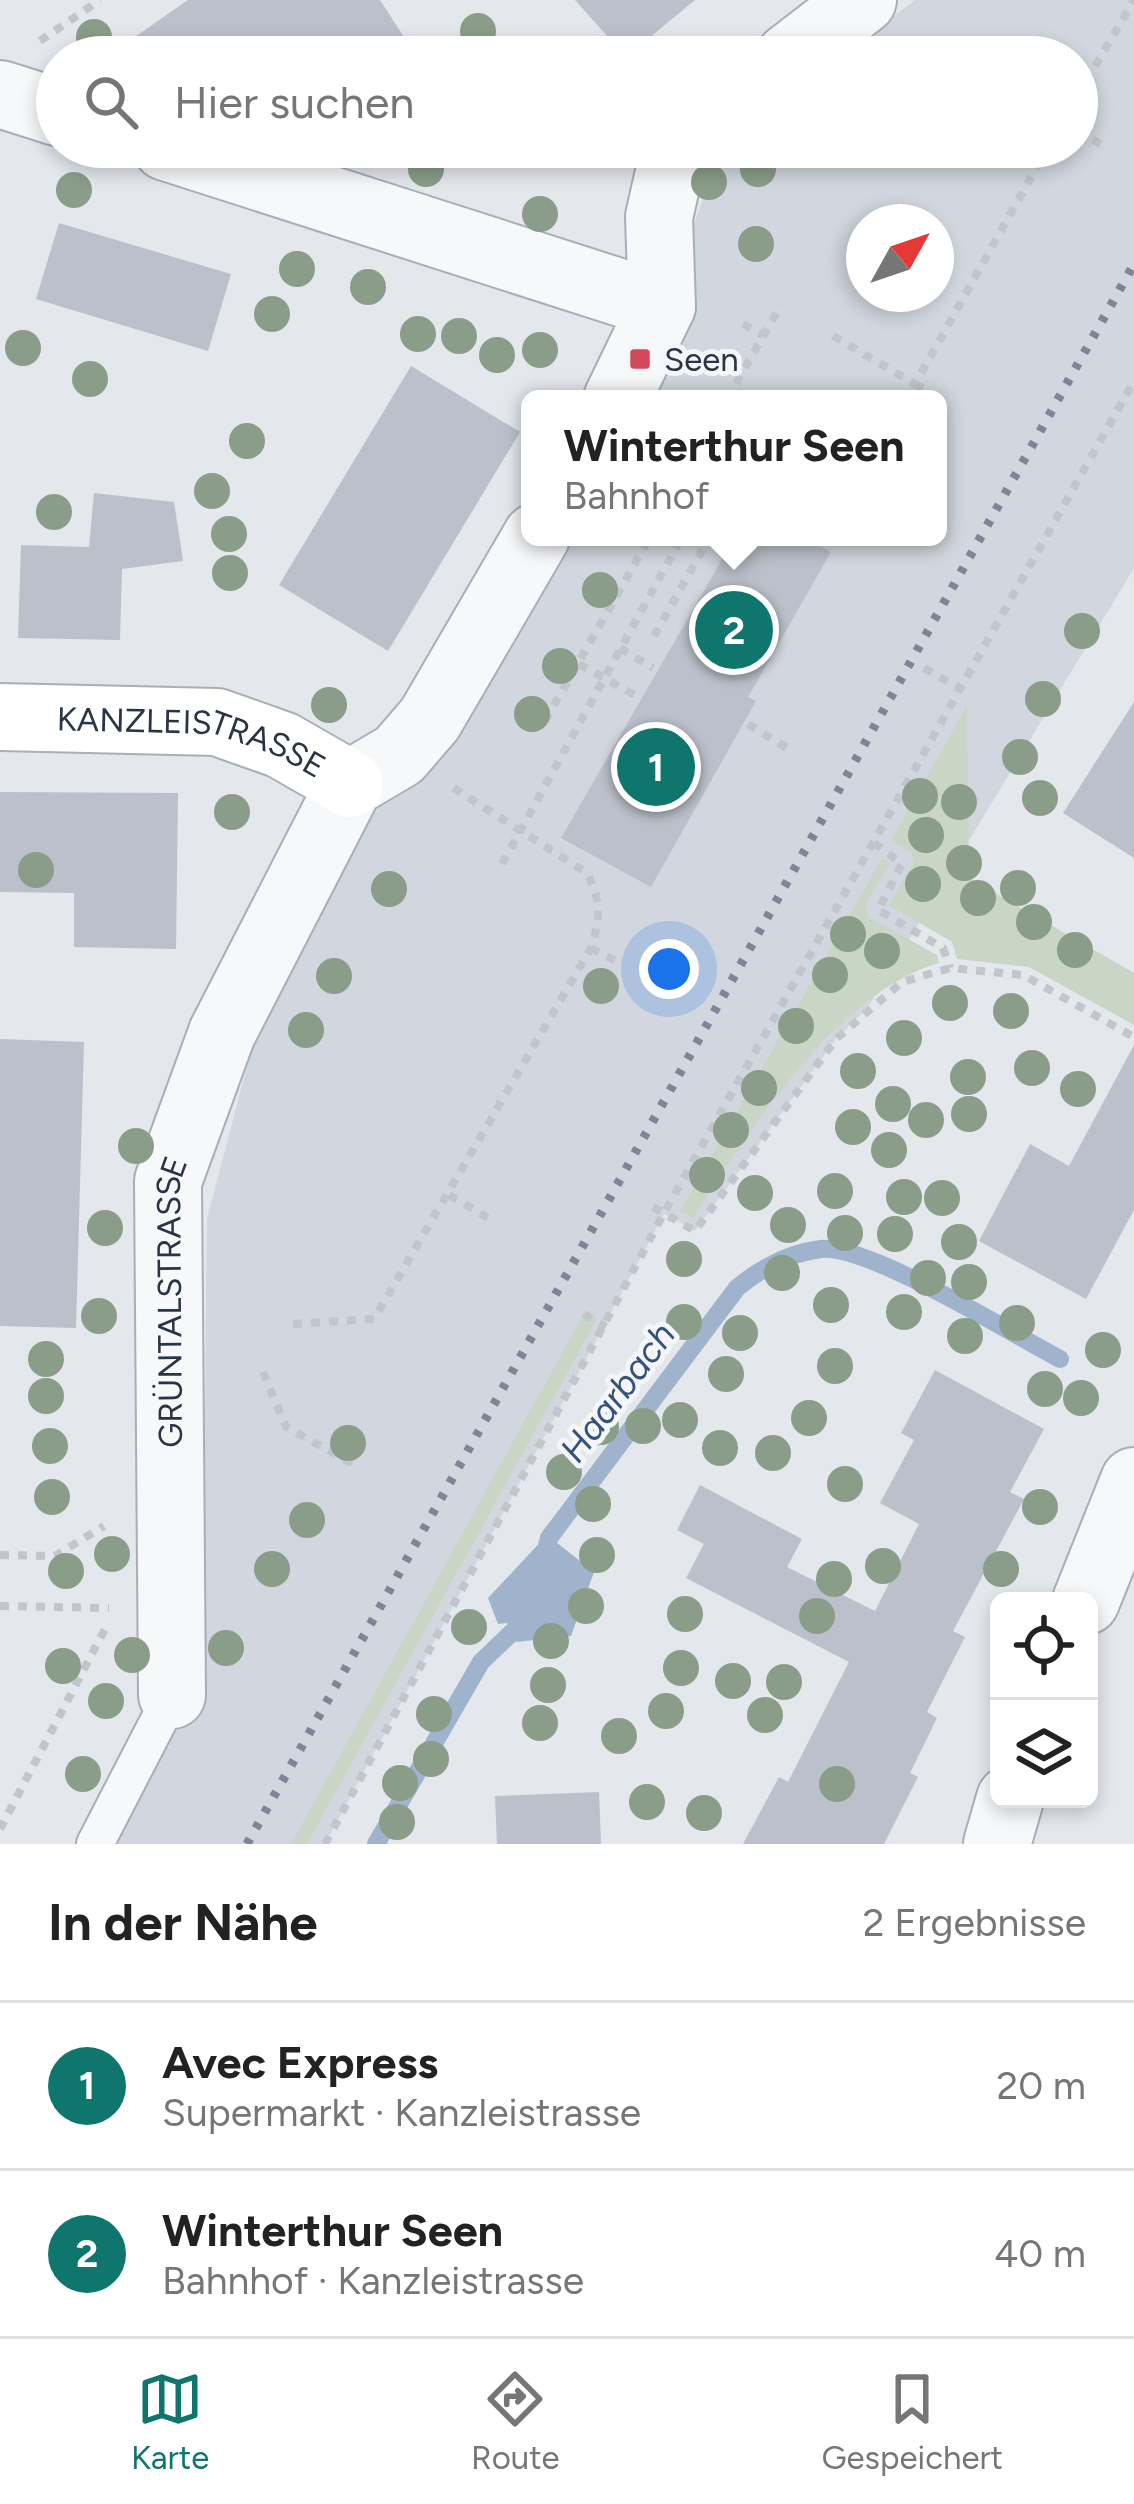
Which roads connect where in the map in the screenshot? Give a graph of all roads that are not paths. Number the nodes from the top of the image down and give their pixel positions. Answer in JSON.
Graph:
{"nodes":[{"id":1,"x":863,"y":0,"type":"edge"},
{"id":2,"x":816,"y":36,"type":"edge"},
{"id":3,"x":0,"y":94,"type":"edge"},
{"id":4,"x":36,"y":105,"type":"edge"},
{"id":5,"x":232,"y":168,"type":"edge"},
{"id":6,"x":670,"y":168,"type":"edge"},
{"id":7,"x":662,"y":306,"type":"junction"},
{"id":8,"x":621,"y":390,"type":"edge"},
{"id":9,"x":531,"y":546,"type":"edge"},
{"id":10,"x":0,"y":717,"type":"edge"},
{"id":11,"x":375,"y":769,"type":"junction"},
{"id":12,"x":1134,"y":1481,"type":"edge"},
{"id":13,"x":1106,"y":1586,"type":"edge"},
{"id":14,"x":172,"y":1695,"type":"joint"},
{"id":15,"x":1008,"y":1808,"type":"edge"},
{"id":16,"x":95,"y":1844,"type":"edge"},
{"id":17,"x":998,"y":1844,"type":"edge"}],
"edges":[{"from":1,"to":2,"type":"street"},
{"from":3,"to":4,"type":"street"},
{"from":5,"to":7,"type":"street"},
{"from":6,"to":7,"type":"street"},
{"from":7,"to":8,"type":"street"},
{"from":9,"to":11,"type":"street"},
{"from":10,"to":11,"type":"street","name":"KANZLEISTRASSE"},
{"from":11,"to":14,"type":"street","name":"GRÜNTALSTRASSE"},
{"from":12,"to":13,"type":"street"},
{"from":14,"to":16,"type":"lane","name":"GRÜNTALSTRASSE"},
{"from":15,"to":17,"type":"street"}]}
